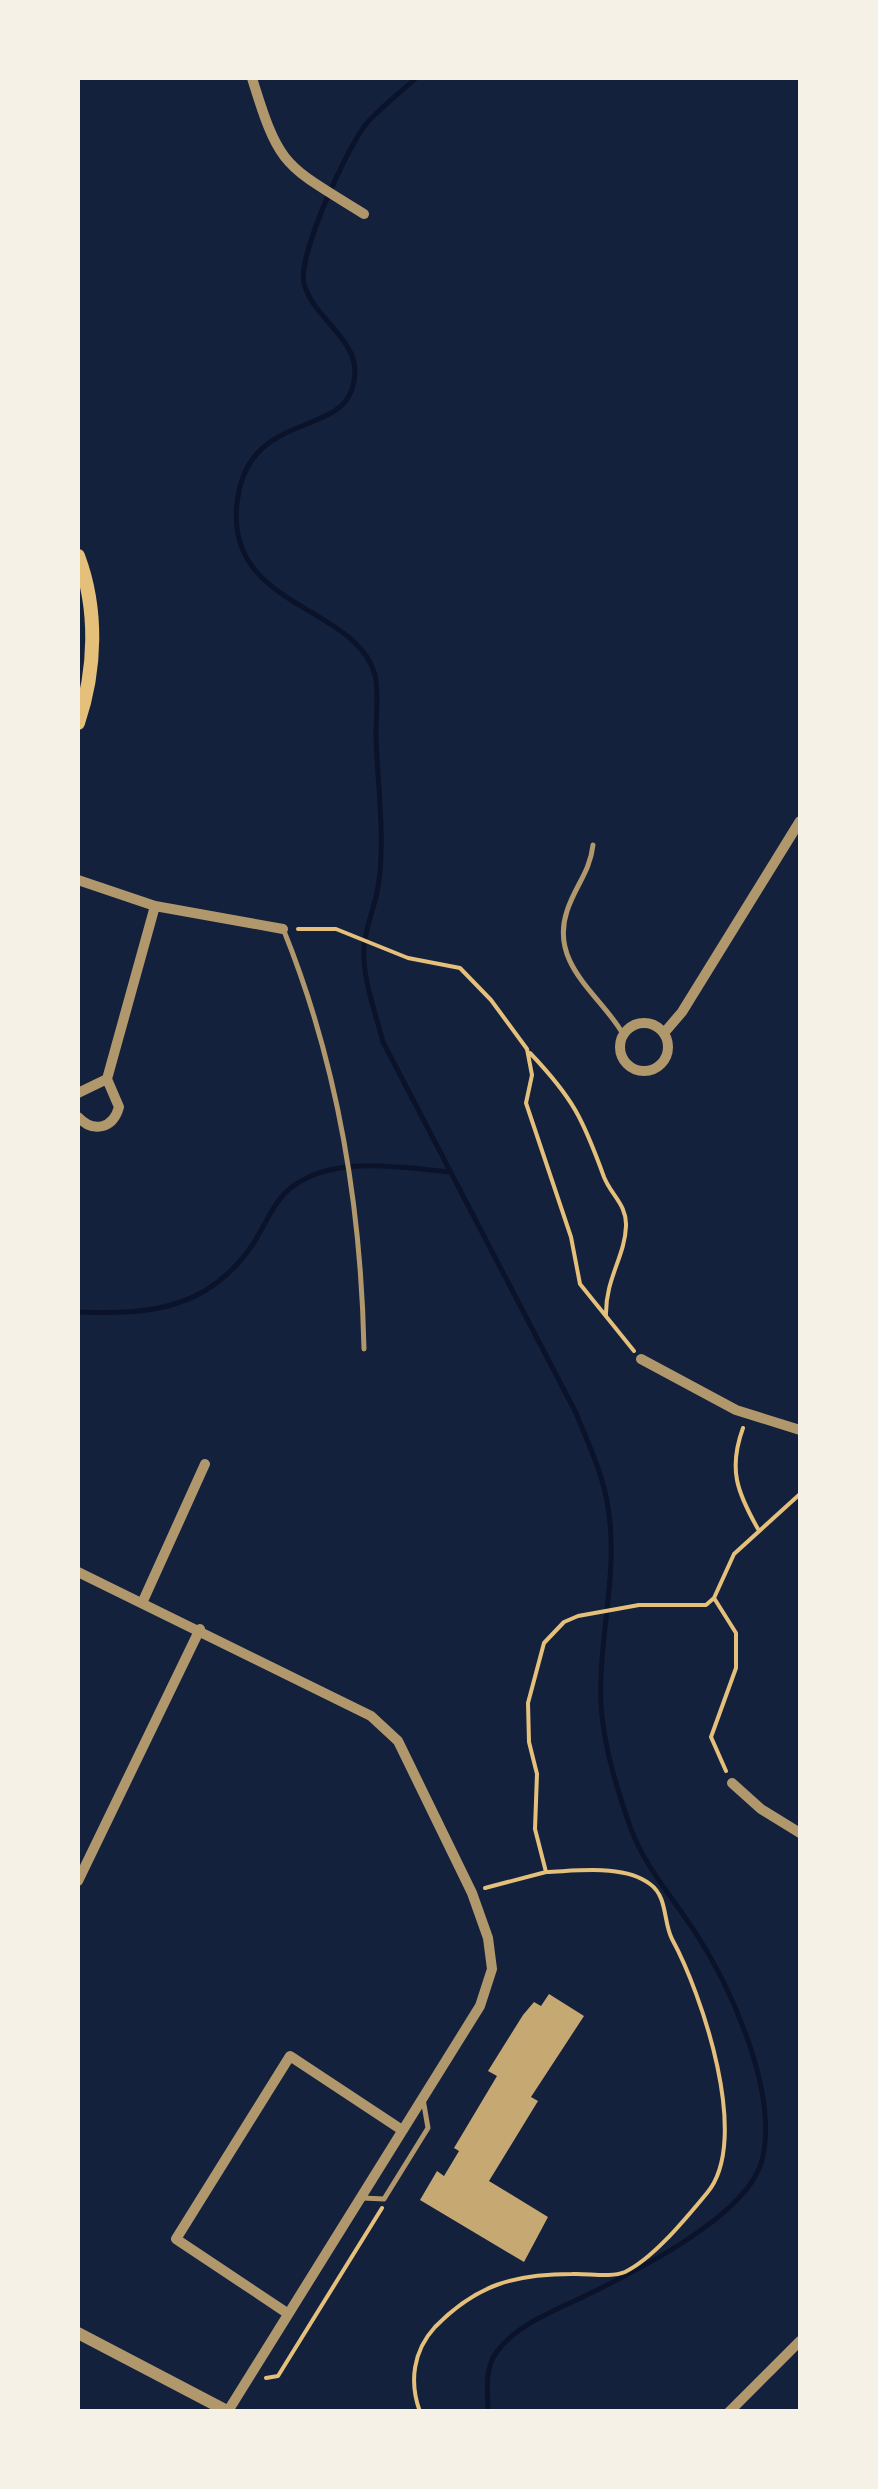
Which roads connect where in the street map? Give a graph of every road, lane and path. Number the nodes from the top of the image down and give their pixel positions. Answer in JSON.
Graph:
{"nodes":[{"id":1,"x":252,"y":78,"type":"edge"},
{"id":2,"x":364,"y":214,"type":"dead end"},
{"id":3,"x":78,"y":556,"type":"edge"},
{"id":4,"x":78,"y":723,"type":"edge"},
{"id":5,"x":800,"y":821,"type":"edge"},
{"id":6,"x":593,"y":846,"type":"dead end"},
{"id":7,"x":78,"y":880,"type":"edge"},
{"id":8,"x":154,"y":906,"type":"junction"},
{"id":9,"x":283,"y":928,"type":"junction"},
{"id":10,"x":664,"y":1033,"type":"junction"},
{"id":11,"x":624,"y":1034,"type":"junction"},
{"id":12,"x":527,"y":1049,"type":"junction"},
{"id":13,"x":107,"y":1079,"type":"junction"},
{"id":14,"x":78,"y":1094,"type":"edge"},
{"id":15,"x":78,"y":1117,"type":"edge"},
{"id":16,"x":606,"y":1318,"type":"junction"},
{"id":17,"x":364,"y":1348,"type":"dead end"},
{"id":18,"x":641,"y":1359,"type":"joint"},
{"id":19,"x":748,"y":1414,"type":"junction"},
{"id":20,"x":800,"y":1430,"type":"edge"},
{"id":21,"x":205,"y":1464,"type":"dead end"},
{"id":22,"x":800,"y":1494,"type":"edge"},
{"id":23,"x":758,"y":1529,"type":"junction"},
{"id":24,"x":78,"y":1572,"type":"edge"},
{"id":25,"x":714,"y":1598,"type":"junction"},
{"id":26,"x":142,"y":1601,"type":"junction"},
{"id":27,"x":200,"y":1628,"type":"junction"},
{"id":28,"x":732,"y":1783,"type":"joint"},
{"id":29,"x":800,"y":1833,"type":"edge"},
{"id":30,"x":546,"y":1872,"type":"junction"},
{"id":31,"x":78,"y":1881,"type":"edge"},
{"id":32,"x":486,"y":1888,"type":"dead end"},
{"id":33,"x":423,"y":2097,"type":"junction"},
{"id":34,"x":402,"y":2130,"type":"junction"},
{"id":35,"x":360,"y":2198,"type":"junction"},
{"id":36,"x":384,"y":2199,"type":"junction"},
{"id":37,"x":287,"y":2313,"type":"junction"},
{"id":38,"x":78,"y":2333,"type":"edge"},
{"id":39,"x":800,"y":2340,"type":"edge"},
{"id":40,"x":261,"y":2378,"type":"dead end"},
{"id":41,"x":228,"y":2411,"type":"edge"},
{"id":42,"x":420,"y":2412,"type":"edge"},
{"id":43,"x":730,"y":2412,"type":"edge"}],
"edges":[{"from":1,"to":2,"type":"street"},
{"from":3,"to":4,"type":"main road"},
{"from":5,"to":10,"type":"street"},
{"from":6,"to":11,"type":"lane"},
{"from":7,"to":8,"type":"street"},
{"from":8,"to":9,"type":"street"},
{"from":8,"to":13,"type":"street"},
{"from":9,"to":12,"type":"path"},
{"from":9,"to":17,"type":"lane"},
{"from":10,"to":11,"type":"street"},
{"from":10,"to":11,"type":"street"},
{"from":12,"to":16,"type":"path"},
{"from":12,"to":16,"type":"path"},
{"from":13,"to":14,"type":"street"},
{"from":13,"to":15,"type":"street"},
{"from":16,"to":18,"type":"path"},
{"from":18,"to":19,"type":"street"},
{"from":19,"to":20,"type":"street"},
{"from":19,"to":23,"type":"path"},
{"from":21,"to":26,"type":"street"},
{"from":22,"to":23,"type":"path"},
{"from":23,"to":25,"type":"path"},
{"from":24,"to":26,"type":"street"},
{"from":25,"to":28,"type":"path"},
{"from":25,"to":30,"type":"path"},
{"from":26,"to":27,"type":"street"},
{"from":27,"to":31,"type":"street"},
{"from":27,"to":33,"type":"street"},
{"from":28,"to":29,"type":"street"},
{"from":30,"to":32,"type":"path"},
{"from":30,"to":42,"type":"path"},
{"from":33,"to":34,"type":"street"},
{"from":33,"to":36,"type":"lane"},
{"from":34,"to":35,"type":"street"},
{"from":34,"to":37,"type":"street"},
{"from":35,"to":36,"type":"lane"},
{"from":35,"to":37,"type":"street"},
{"from":36,"to":40,"type":"path"},
{"from":37,"to":41,"type":"street"},
{"from":38,"to":41,"type":"street"},
{"from":39,"to":43,"type":"street"}]}
